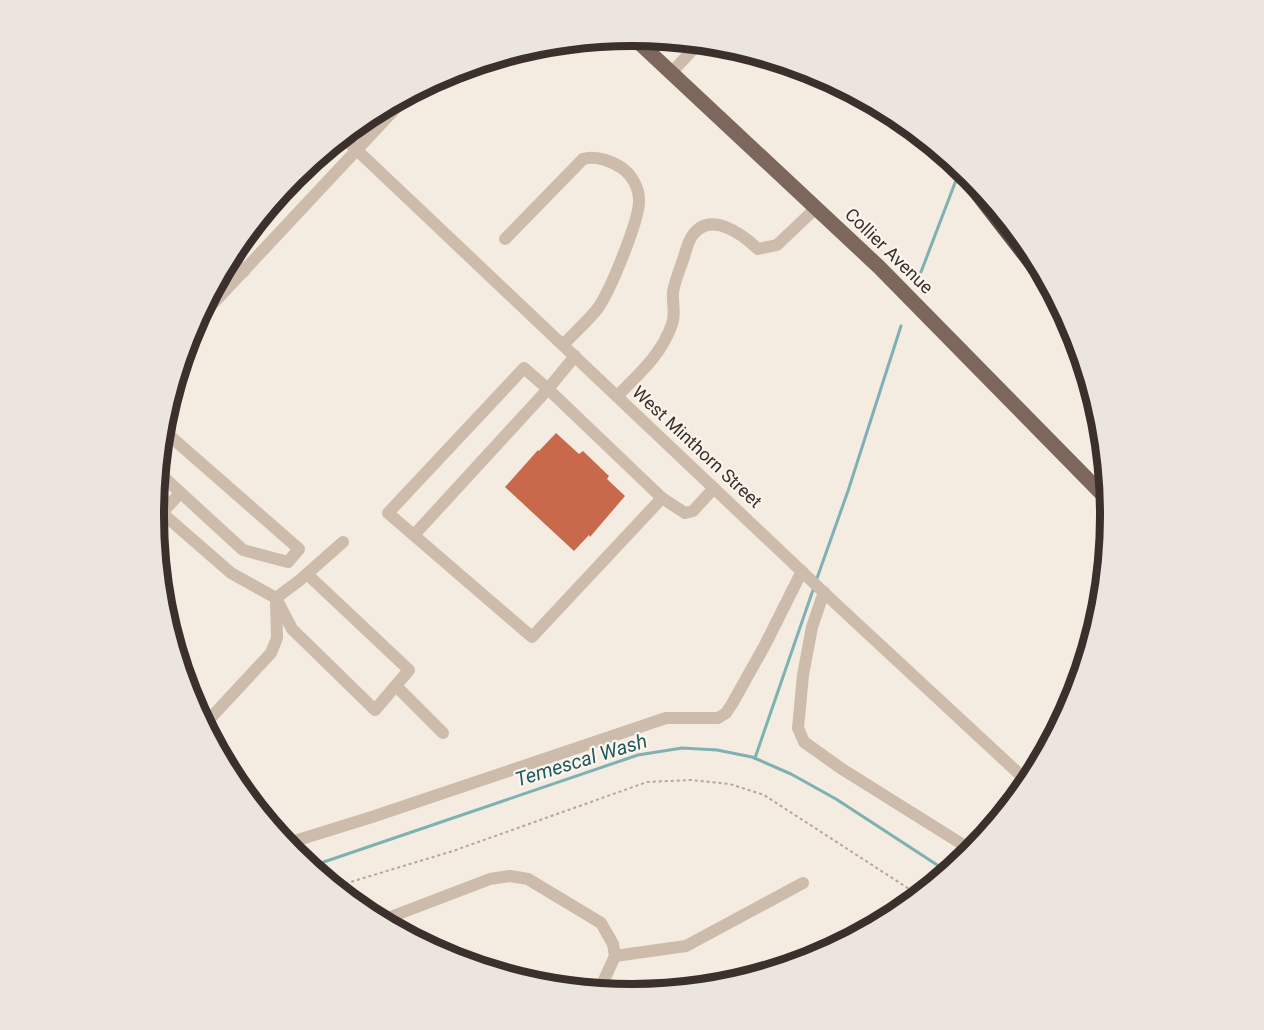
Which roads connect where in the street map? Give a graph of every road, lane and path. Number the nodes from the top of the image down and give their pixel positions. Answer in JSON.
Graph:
{"nodes":[{"id":1,"x":643,"y":47,"type":"edge"},
{"id":2,"x":692,"y":51,"type":"edge"},
{"id":3,"x":671,"y":73,"type":"junction"},
{"id":4,"x":391,"y":113,"type":"edge"},
{"id":5,"x":348,"y":142,"type":"edge"},
{"id":6,"x":357,"y":150,"type":"junction"},
{"id":7,"x":816,"y":208,"type":"junction"},
{"id":8,"x":505,"y":239,"type":"dead end"},
{"id":9,"x":237,"y":263,"type":"edge"},
{"id":10,"x":244,"y":271,"type":"junction"},
{"id":11,"x":216,"y":301,"type":"edge"},
{"id":12,"x":563,"y":345,"type":"junction"},
{"id":13,"x":575,"y":356,"type":"junction"},
{"id":14,"x":548,"y":389,"type":"junction"},
{"id":15,"x":617,"y":396,"type":"junction"},
{"id":16,"x":171,"y":437,"type":"edge"},
{"id":17,"x":165,"y":479,"type":"edge"},
{"id":18,"x":714,"y":488,"type":"junction"},
{"id":19,"x":1099,"y":491,"type":"edge"},
{"id":20,"x":180,"y":493,"type":"junction"},
{"id":21,"x":662,"y":498,"type":"junction"},
{"id":22,"x":164,"y":504,"type":"edge"},
{"id":23,"x":164,"y":514,"type":"edge"},
{"id":24,"x":414,"y":535,"type":"junction"},
{"id":25,"x":343,"y":542,"type":"dead end"},
{"id":26,"x":798,"y":568,"type":"junction"},
{"id":27,"x":307,"y":574,"type":"junction"},
{"id":28,"x":824,"y":592,"type":"junction"},
{"id":29,"x":276,"y":598,"type":"junction"},
{"id":30,"x":396,"y":686,"type":"junction"},
{"id":31,"x":210,"y":718,"type":"edge"},
{"id":32,"x":443,"y":733,"type":"dead end"},
{"id":33,"x":1021,"y":776,"type":"edge"},
{"id":34,"x":296,"y":841,"type":"edge"},
{"id":35,"x":964,"y":845,"type":"edge"},
{"id":36,"x":803,"y":883,"type":"dead end"},
{"id":37,"x":344,"y":884,"type":"edge"},
{"id":38,"x":912,"y":891,"type":"edge"},
{"id":39,"x":391,"y":917,"type":"edge"},
{"id":40,"x":615,"y":956,"type":"junction"},
{"id":41,"x":602,"y":982,"type":"edge"}],
"edges":[{"from":1,"to":3,"type":"main road","name":"Collier Avenue"},
{"from":2,"to":3,"type":"street"},
{"from":3,"to":7,"type":"main road","name":"Collier Avenue"},
{"from":4,"to":6,"type":"street"},
{"from":5,"to":6,"type":"street","name":"West Minthorn Street"},
{"from":6,"to":10,"type":"street"},
{"from":6,"to":12,"type":"street","name":"West Minthorn Street"},
{"from":7,"to":15,"type":"street"},
{"from":7,"to":19,"type":"main road","name":"Collier Avenue"},
{"from":8,"to":12,"type":"street"},
{"from":9,"to":10,"type":"street"},
{"from":10,"to":11,"type":"street"},
{"from":12,"to":13,"type":"street","name":"West Minthorn Street"},
{"from":13,"to":14,"type":"street"},
{"from":13,"to":15,"type":"street","name":"West Minthorn Street"},
{"from":14,"to":21,"type":"street"},
{"from":14,"to":24,"type":"street"},
{"from":14,"to":24,"type":"street"},
{"from":15,"to":18,"type":"street","name":"West Minthorn Street"},
{"from":16,"to":20,"type":"street"},
{"from":17,"to":20,"type":"street"},
{"from":18,"to":21,"type":"street"},
{"from":18,"to":26,"type":"street","name":"West Minthorn Street"},
{"from":20,"to":22,"type":"street"},
{"from":21,"to":24,"type":"street"},
{"from":23,"to":29,"type":"street"},
{"from":25,"to":27,"type":"street"},
{"from":26,"to":28,"type":"street","name":"West Minthorn Street"},
{"from":26,"to":34,"type":"street"},
{"from":27,"to":29,"type":"street"},
{"from":27,"to":30,"type":"street"},
{"from":28,"to":33,"type":"street","name":"West Minthorn Street"},
{"from":28,"to":35,"type":"street"},
{"from":29,"to":30,"type":"street"},
{"from":29,"to":31,"type":"street"},
{"from":30,"to":32,"type":"street"},
{"from":36,"to":40,"type":"street"},
{"from":37,"to":38,"type":"path"},
{"from":39,"to":40,"type":"street"},
{"from":40,"to":41,"type":"street"}]}
